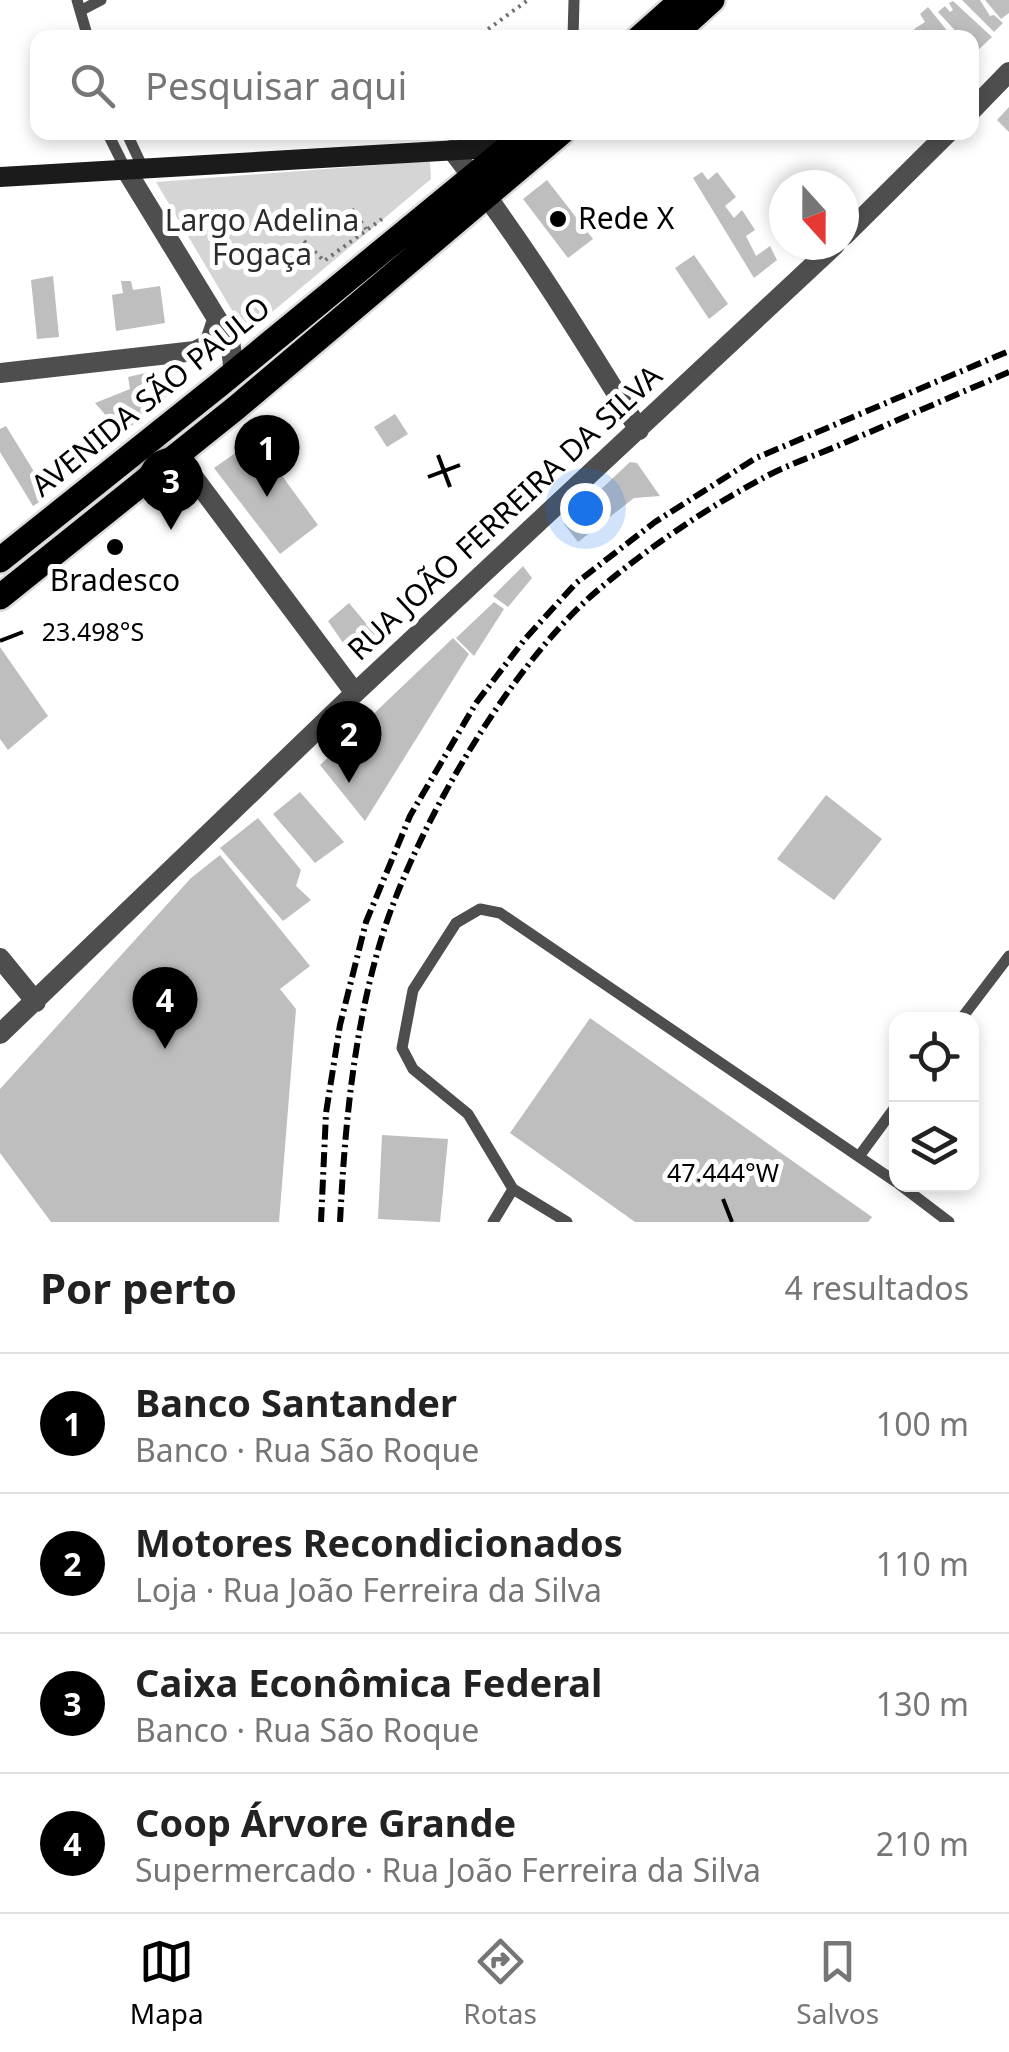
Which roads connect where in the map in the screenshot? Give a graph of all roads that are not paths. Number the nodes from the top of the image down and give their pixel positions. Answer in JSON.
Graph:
{"nodes":[{"id":1,"x":101,"y":0,"type":"edge"},
{"id":2,"x":574,"y":0,"type":"edge"},
{"id":3,"x":682,"y":0,"type":"edge"},
{"id":4,"x":712,"y":0,"type":"edge"},
{"id":5,"x":80,"y":5,"type":"edge"},
{"id":6,"x":86,"y":30,"type":"edge"},
{"id":7,"x":572,"y":30,"type":"edge"},
{"id":8,"x":648,"y":30,"type":"edge"},
{"id":9,"x":679,"y":30,"type":"edge"},
{"id":10,"x":1009,"y":72,"type":"edge"},
{"id":11,"x":979,"y":103,"type":"edge"},
{"id":12,"x":113,"y":140,"type":"edge"},
{"id":13,"x":128,"y":140,"type":"edge"},
{"id":14,"x":519,"y":140,"type":"edge"},
{"id":15,"x":550,"y":140,"type":"edge"},
{"id":16,"x":941,"y":140,"type":"edge"},
{"id":17,"x":452,"y":150,"type":"junction"},
{"id":18,"x":134,"y":169,"type":"junction"},
{"id":19,"x":0,"y":176,"type":"edge"},
{"id":20,"x":481,"y":187,"type":"junction"},
{"id":21,"x":859,"y":221,"type":"edge"},
{"id":22,"x":819,"y":260,"type":"edge"},
{"id":23,"x":217,"y":320,"type":"junction"},
{"id":24,"x":0,"y":373,"type":"edge"},
{"id":25,"x":234,"y":373,"type":"junction"},
{"id":26,"x":640,"y":430,"type":"junction"},
{"id":27,"x":177,"y":455,"type":"junction"},
{"id":28,"x":0,"y":560,"type":"edge"},
{"id":29,"x":0,"y":598,"type":"edge"},
{"id":30,"x":355,"y":694,"type":"junction"},
{"id":31,"x":1009,"y":956,"type":"edge"},
{"id":32,"x":0,"y":958,"type":"edge"},
{"id":33,"x":36,"y":1002,"type":"junction"},
{"id":34,"x":967,"y":1012,"type":"edge"},
{"id":35,"x":0,"y":1034,"type":"edge"},
{"id":36,"x":889,"y":1115,"type":"edge"},
{"id":37,"x":860,"y":1154,"type":"junction"},
{"id":38,"x":889,"y":1176,"type":"edge"},
{"id":39,"x":513,"y":1189,"type":"junction"},
{"id":40,"x":910,"y":1192,"type":"edge"},
{"id":41,"x":493,"y":1222,"type":"edge"},
{"id":42,"x":567,"y":1222,"type":"edge"},
{"id":43,"x":949,"y":1222,"type":"edge"}],
"edges":[{"from":1,"to":5,"type":"lane"},
{"from":2,"to":7,"type":"lane"},
{"from":3,"to":8,"type":"main road"},
{"from":4,"to":9,"type":"main road"},
{"from":5,"to":6,"type":"lane"},
{"from":10,"to":11,"type":"street"},
{"from":12,"to":18,"type":"lane"},
{"from":13,"to":18,"type":"lane"},
{"from":14,"to":17,"type":"main road"},
{"from":14,"to":20,"type":"main road","name":"AVENIDA SÃO PAULO"},
{"from":15,"to":20,"type":"main road","name":"AVENIDA SÃO PAULO"},
{"from":16,"to":21,"type":"street"},
{"from":17,"to":18,"type":"main road"},
{"from":17,"to":20,"type":"street"},
{"from":18,"to":19,"type":"main road"},
{"from":18,"to":23,"type":"street"},
{"from":20,"to":25,"type":"main road","name":"AVENIDA SÃO PAULO"},
{"from":20,"to":26,"type":"street"},
{"from":20,"to":27,"type":"main road","name":"AVENIDA SÃO PAULO"},
{"from":22,"to":26,"type":"street","name":"RUA JOÃO FERREIRA DA SILVA"},
{"from":23,"to":24,"type":"street"},
{"from":23,"to":25,"type":"street"},
{"from":25,"to":28,"type":"main road","name":"AVENIDA SÃO PAULO"},
{"from":26,"to":30,"type":"street","name":"RUA JOÃO FERREIRA DA SILVA"},
{"from":27,"to":29,"type":"main road","name":"AVENIDA SÃO PAULO"},
{"from":27,"to":30,"type":"street"},
{"from":30,"to":33,"type":"street","name":"RUA JOÃO FERREIRA DA SILVA"},
{"from":31,"to":34,"type":"lane"},
{"from":32,"to":33,"type":"street"},
{"from":33,"to":35,"type":"street","name":"RUA JOÃO FERREIRA DA SILVA"},
{"from":36,"to":37,"type":"lane"},
{"from":37,"to":38,"type":"lane"},
{"from":37,"to":39,"type":"lane"},
{"from":39,"to":41,"type":"lane"},
{"from":39,"to":42,"type":"lane"},
{"from":40,"to":43,"type":"lane"}]}
